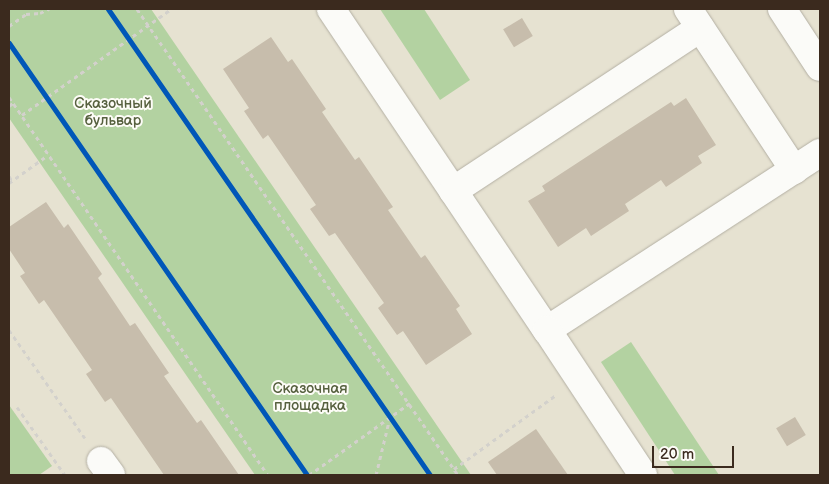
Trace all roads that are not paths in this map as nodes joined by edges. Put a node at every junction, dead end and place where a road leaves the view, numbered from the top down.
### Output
1 (331, 9) edge
2 (782, 9) edge
3 (694, 18) edge
4 (820, 67) edge
5 (820, 154) edge
6 (794, 170) junction
7 (453, 191) junction
8 (547, 330) junction
9 (644, 475) edge

1 - 7 street
2 - 4 street
3 - 6 street
3 - 7 street
5 - 6 street
6 - 8 street
7 - 8 street
8 - 9 street

